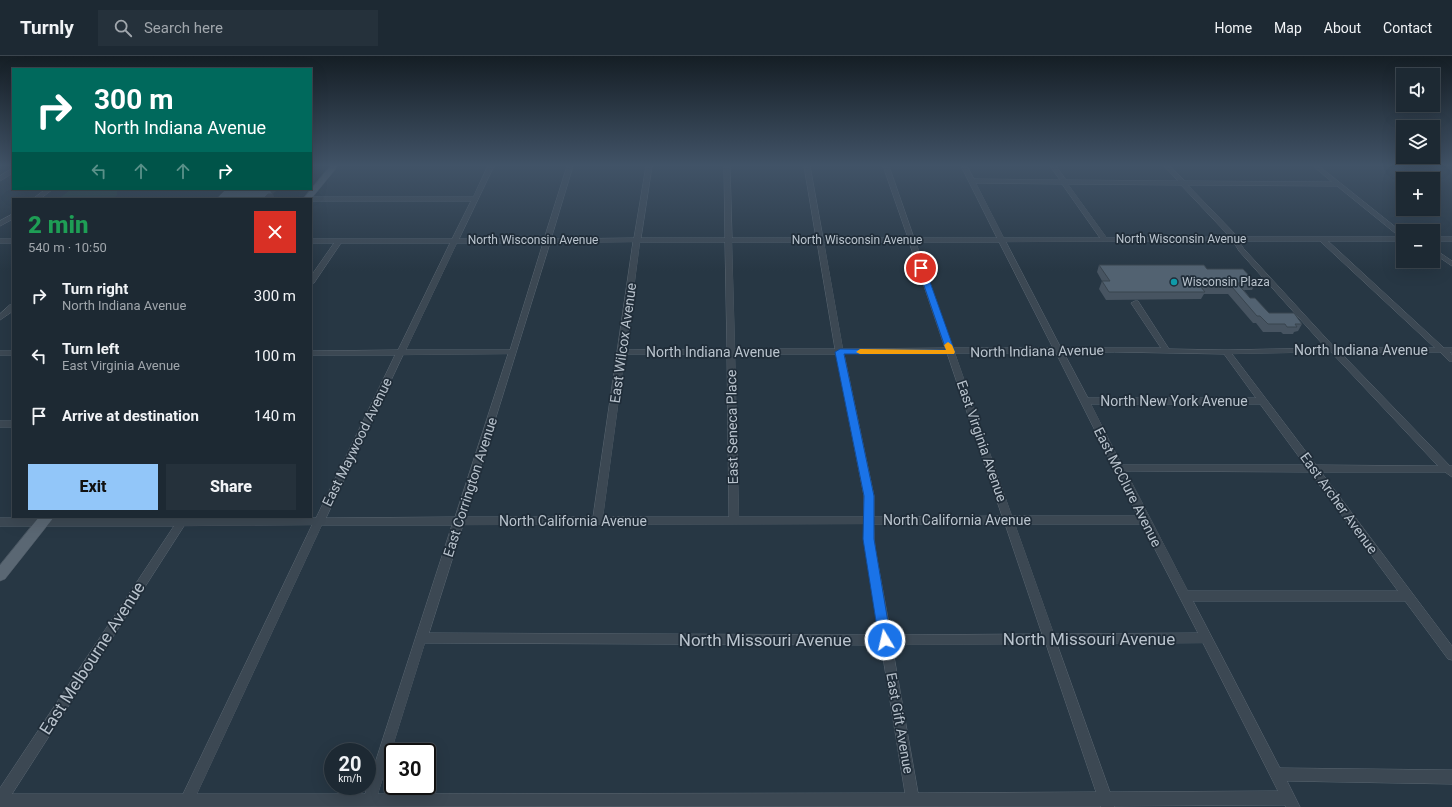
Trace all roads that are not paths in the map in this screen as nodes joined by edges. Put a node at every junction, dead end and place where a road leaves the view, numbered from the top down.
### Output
1 (473, 201) edge
2 (559, 201) edge
3 (643, 201) edge
4 (727, 201) edge
5 (813, 201) edge
6 (898, 201) edge
7 (982, 201) edge
8 (1077, 201) edge
9 (1201, 201) edge
10 (1359, 201) edge
11 (12, 217) edge
12 (0, 224) edge
13 (1396, 230) edge
14 (1234, 239) junction
15 (1322, 239) junction
16 (1396, 239) edge
17 (1452, 239) edge
18 (454, 240) junction
19 (547, 240) junction
20 (637, 240) junction
21 (728, 240) junction
22 (820, 240) junction
23 (911, 240) junction
24 (1002, 240) junction
25 (1105, 240) junction
26 (1440, 240) edge
27 (0, 241) edge
28 (12, 241) edge
29 (312, 241) edge
30 (339, 241) junction
31 (1440, 255) edge
32 (1452, 264) edge
33 (312, 280) edge
34 (1134, 303) dead end
35 (12, 308) edge
36 (0, 318) edge
37 (1333, 350) junction
38 (1442, 350) junction
39 (1452, 350) edge
40 (1060, 351) junction
41 (1167, 351) junction
42 (513, 352) junction
43 (621, 352) junction
44 (731, 352) junction
45 (840, 352) junction
46 (951, 352) junction
47 (1226, 352) junction
48 (0, 353) edge
49 (12, 353) edge
50 (312, 353) edge
51 (400, 353) junction
52 (1452, 359) edge
53 (1085, 401) junction
54 (1263, 401) junction
55 (0, 424) edge
56 (12, 424) edge
57 (1119, 468) junction
58 (1313, 468) junction
59 (1451, 471) edge
60 (45, 519) edge
61 (183, 519) edge
62 (598, 520) junction
63 (734, 520) junction
64 (1009, 520) junction
65 (1145, 520) junction
66 (319, 521) junction
67 (459, 521) junction
68 (868, 521) junction
69 (0, 522) edge
70 (0, 575) edge
71 (1184, 596) junction
72 (1407, 596) junction
73 (421, 638) junction
74 (1206, 638) junction
75 (1050, 639) junction
76 (885, 640) junction
77 (1452, 655) edge
78 (1276, 774) junction
79 (1452, 777) edge
80 (0, 800) edge
81 (1291, 802) edge
82 (1107, 803) edge
83 (185, 804) edge
84 (368, 804) edge
85 (914, 804) edge

1 - 18 street, East Maywood Avenue
2 - 19 street, East Corrington Avenue
3 - 20 street, East Wilcox Avenue
4 - 21 street, East Seneca Place
5 - 22 street, East Gift Avenue
6 - 23 street, East Virginia Avenue
7 - 24 street, East McClure Avenue
8 - 25 street
9 - 14 street
10 - 13 street
11 - 12 street
14 - 15 street, North Wisconsin Avenue
14 - 25 street, North Wisconsin Avenue
14 - 37 street
15 - 16 street, North Wisconsin Avenue
15 - 38 street
17 - 26 street
18 - 19 street, North Wisconsin Avenue
18 - 30 street, North Wisconsin Avenue
18 - 51 street, East Maywood Avenue
19 - 20 street, North Wisconsin Avenue
19 - 42 street, East Corrington Avenue
20 - 21 street, North Wisconsin Avenue
20 - 43 street, East Wilcox Avenue
21 - 22 street, North Wisconsin Avenue
21 - 44 street, East Seneca Place
22 - 23 street, North Wisconsin Avenue
22 - 45 street, East Gift Avenue
23 - 24 street, North Wisconsin Avenue
23 - 46 street, East Virginia Avenue
24 - 25 street, North Wisconsin Avenue
24 - 40 street, East McClure Avenue
27 - 28 street
29 - 30 street, North Wisconsin Avenue
30 - 33 street
31 - 32 street
34 - 41 street
35 - 36 street
37 - 38 street, North Indiana Avenue
37 - 47 street, North Indiana Avenue
37 - 59 street
38 - 39 street, North Indiana Avenue
38 - 52 street
40 - 41 street, North Indiana Avenue
40 - 46 street, North Indiana Avenue
40 - 53 street, East McClure Avenue
41 - 47 street, North Indiana Avenue
42 - 51 street
42 - 67 street, East Corrington Avenue
43 - 44 street, North Indiana Avenue
43 - 62 street, East Wilcox Avenue
44 - 45 street, North Indiana Avenue
44 - 63 street, East Seneca Place
45 - 46 street, North Indiana Avenue
45 - 68 street, East Gift Avenue
46 - 64 street, East Virginia Avenue
47 - 54 street, East Archer Avenue
48 - 49 street
50 - 51 street
51 - 66 street, East Maywood Avenue
53 - 54 street, North New York Avenue
53 - 57 street, East McClure Avenue
54 - 58 street, East Archer Avenue
55 - 56 street
57 - 58 street
57 - 65 street, East McClure Avenue
58 - 59 street
58 - 72 street, East Archer Avenue
60 - 61 street, North California Avenue
60 - 69 street, North California Avenue
60 - 70 main road
61 - 66 street, North California Avenue
61 - 80 street, East Melbourne Avenue
62 - 63 street, North California Avenue
62 - 67 street, North California Avenue
63 - 68 street, North California Avenue
64 - 65 street, North California Avenue
64 - 68 street, North California Avenue
64 - 75 street, East Virginia Avenue
65 - 71 street, East McClure Avenue
66 - 67 street, North California Avenue
66 - 83 street, East Maywood Avenue
67 - 73 street, East Corrington Avenue
68 - 76 street, East Gift Avenue
71 - 72 street
71 - 74 street, East McClure Avenue
72 - 77 street, East Archer Avenue
73 - 76 street, North Missouri Avenue
73 - 84 street, East Corrington Avenue
74 - 75 street, North Missouri Avenue
74 - 78 street, East McClure Avenue
75 - 76 street, North Missouri Avenue
75 - 82 street, East Virginia Avenue
76 - 85 street, East Gift Avenue
78 - 79 street
78 - 81 street, East McClure Avenue
80 - 83 street
81 - 82 street
82 - 85 street
83 - 84 street
84 - 85 street

